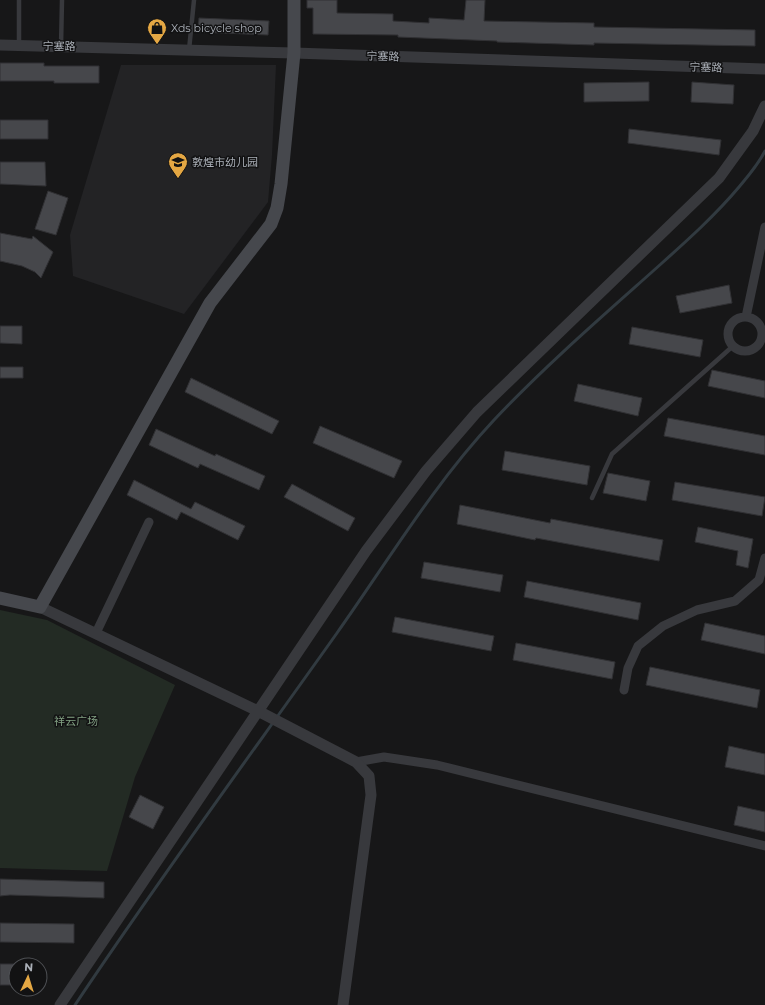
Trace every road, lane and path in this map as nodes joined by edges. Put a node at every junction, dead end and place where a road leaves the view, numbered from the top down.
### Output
1 (19, 0) edge
2 (62, 0) edge
3 (194, 0) edge
4 (294, 0) edge
5 (0, 45) edge
6 (19, 45) junction
7 (61, 46) junction
8 (189, 50) junction
9 (294, 53) junction
10 (765, 69) edge
11 (765, 106) edge
12 (765, 227) edge
13 (765, 276) edge
14 (755, 279) junction
15 (746, 317) junction
16 (764, 335) edge
17 (733, 346) junction
18 (592, 498) dead end
19 (149, 522) dead end
20 (765, 558) edge
21 (0, 598) edge
22 (40, 607) junction
23 (96, 633) junction
24 (624, 690) dead end
25 (258, 711) junction
26 (356, 762) junction
27 (765, 846) edge
28 (60, 1005) edge
29 (343, 1005) edge

1 - 6 lane
2 - 7 lane
3 - 8 lane
4 - 9 main road
5 - 6 street, 宁塞路
6 - 7 street, 宁塞路
7 - 8 street, 宁塞路
8 - 9 street, 宁塞路
9 - 10 street, 宁塞路
9 - 22 main road
11 - 25 street
12 - 14 street
13 - 14 street
14 - 15 street
15 - 16 street
15 - 17 street
16 - 17 street
17 - 18 lane
19 - 23 street
20 - 24 street
21 - 22 main road
22 - 23 street
23 - 25 street
25 - 26 street
25 - 28 street
26 - 27 street
26 - 29 street

